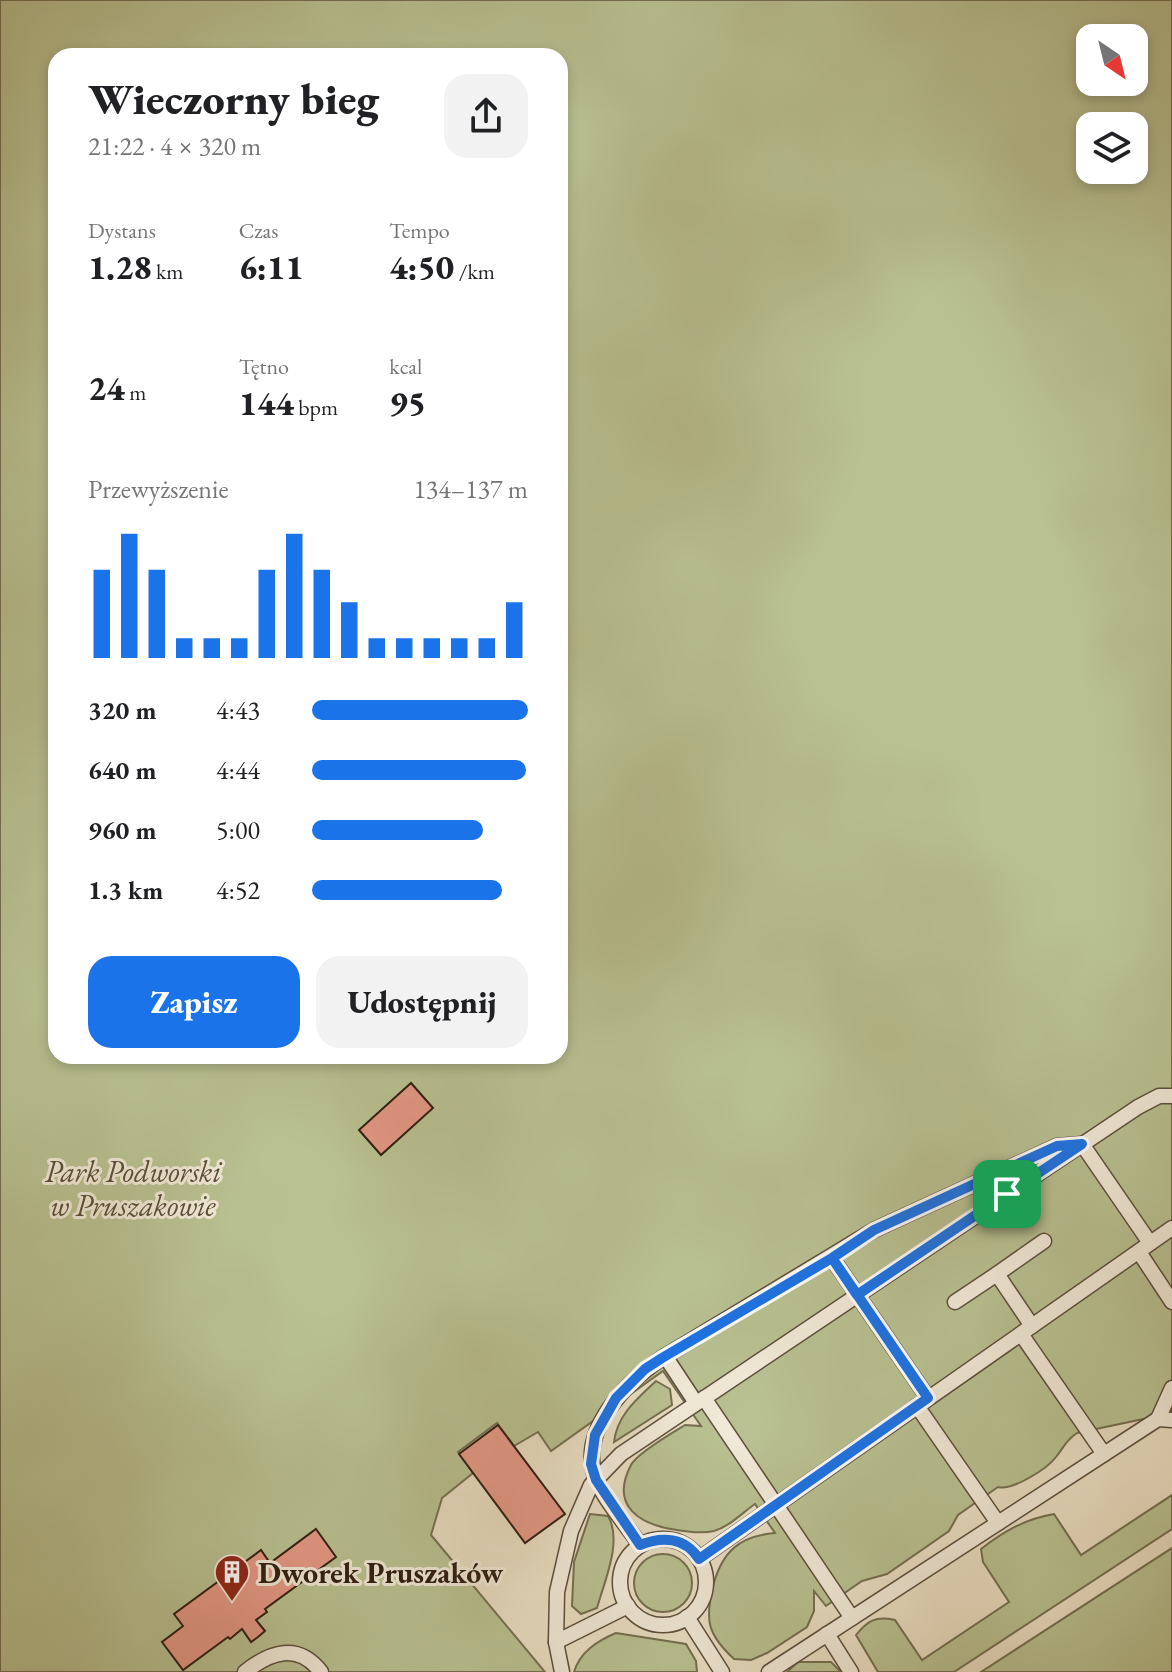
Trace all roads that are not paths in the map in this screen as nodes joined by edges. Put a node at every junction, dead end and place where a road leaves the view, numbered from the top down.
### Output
1 (1172, 1096) edge
2 (1082, 1144) junction
3 (1172, 1228) edge
4 (1044, 1241) dead end
5 (1144, 1248) junction
6 (832, 1258) junction
7 (997, 1274) junction
8 (857, 1295) junction
9 (955, 1302) dead end
10 (1172, 1302) edge
11 (1027, 1330) junction
12 (665, 1356) junction
13 (1172, 1388) edge
14 (700, 1400) junction
15 (923, 1402) junction
16 (1165, 1419) edge
17 (1104, 1454) junction
18 (596, 1480) junction
19 (776, 1506) junction
20 (998, 1523) junction
21 (640, 1545) junction
22 (699, 1559) junction
23 (628, 1606) junction
24 (687, 1617) junction
25 (852, 1618) junction
26 (827, 1634) junction
27 (556, 1642) junction
28 (245, 1672) edge
29 (321, 1672) edge
30 (562, 1672) edge
31 (722, 1672) edge
32 (769, 1672) edge
33 (851, 1672) edge

1 - 2 lane
2 - 5 lane
2 - 6 lane
2 - 8 lane
3 - 5 lane
4 - 7 lane
5 - 10 lane
5 - 11 lane
6 - 8 lane
6 - 12 lane
7 - 9 lane
7 - 11 lane
8 - 14 lane
8 - 15 lane
11 - 15 lane
11 - 17 lane
12 - 14 lane
12 - 18 lane
13 - 16 lane
14 - 18 lane
14 - 19 lane
15 - 19 lane
15 - 20 lane
16 - 17 lane
17 - 20 lane
18 - 21 lane
18 - 27 lane
19 - 22 lane
19 - 25 lane
20 - 25 lane
21 - 22 lane
21 - 23 lane
22 - 24 lane
23 - 24 lane
23 - 27 lane
24 - 31 lane
25 - 26 lane
26 - 32 lane
26 - 33 lane
27 - 30 lane
28 - 29 lane

